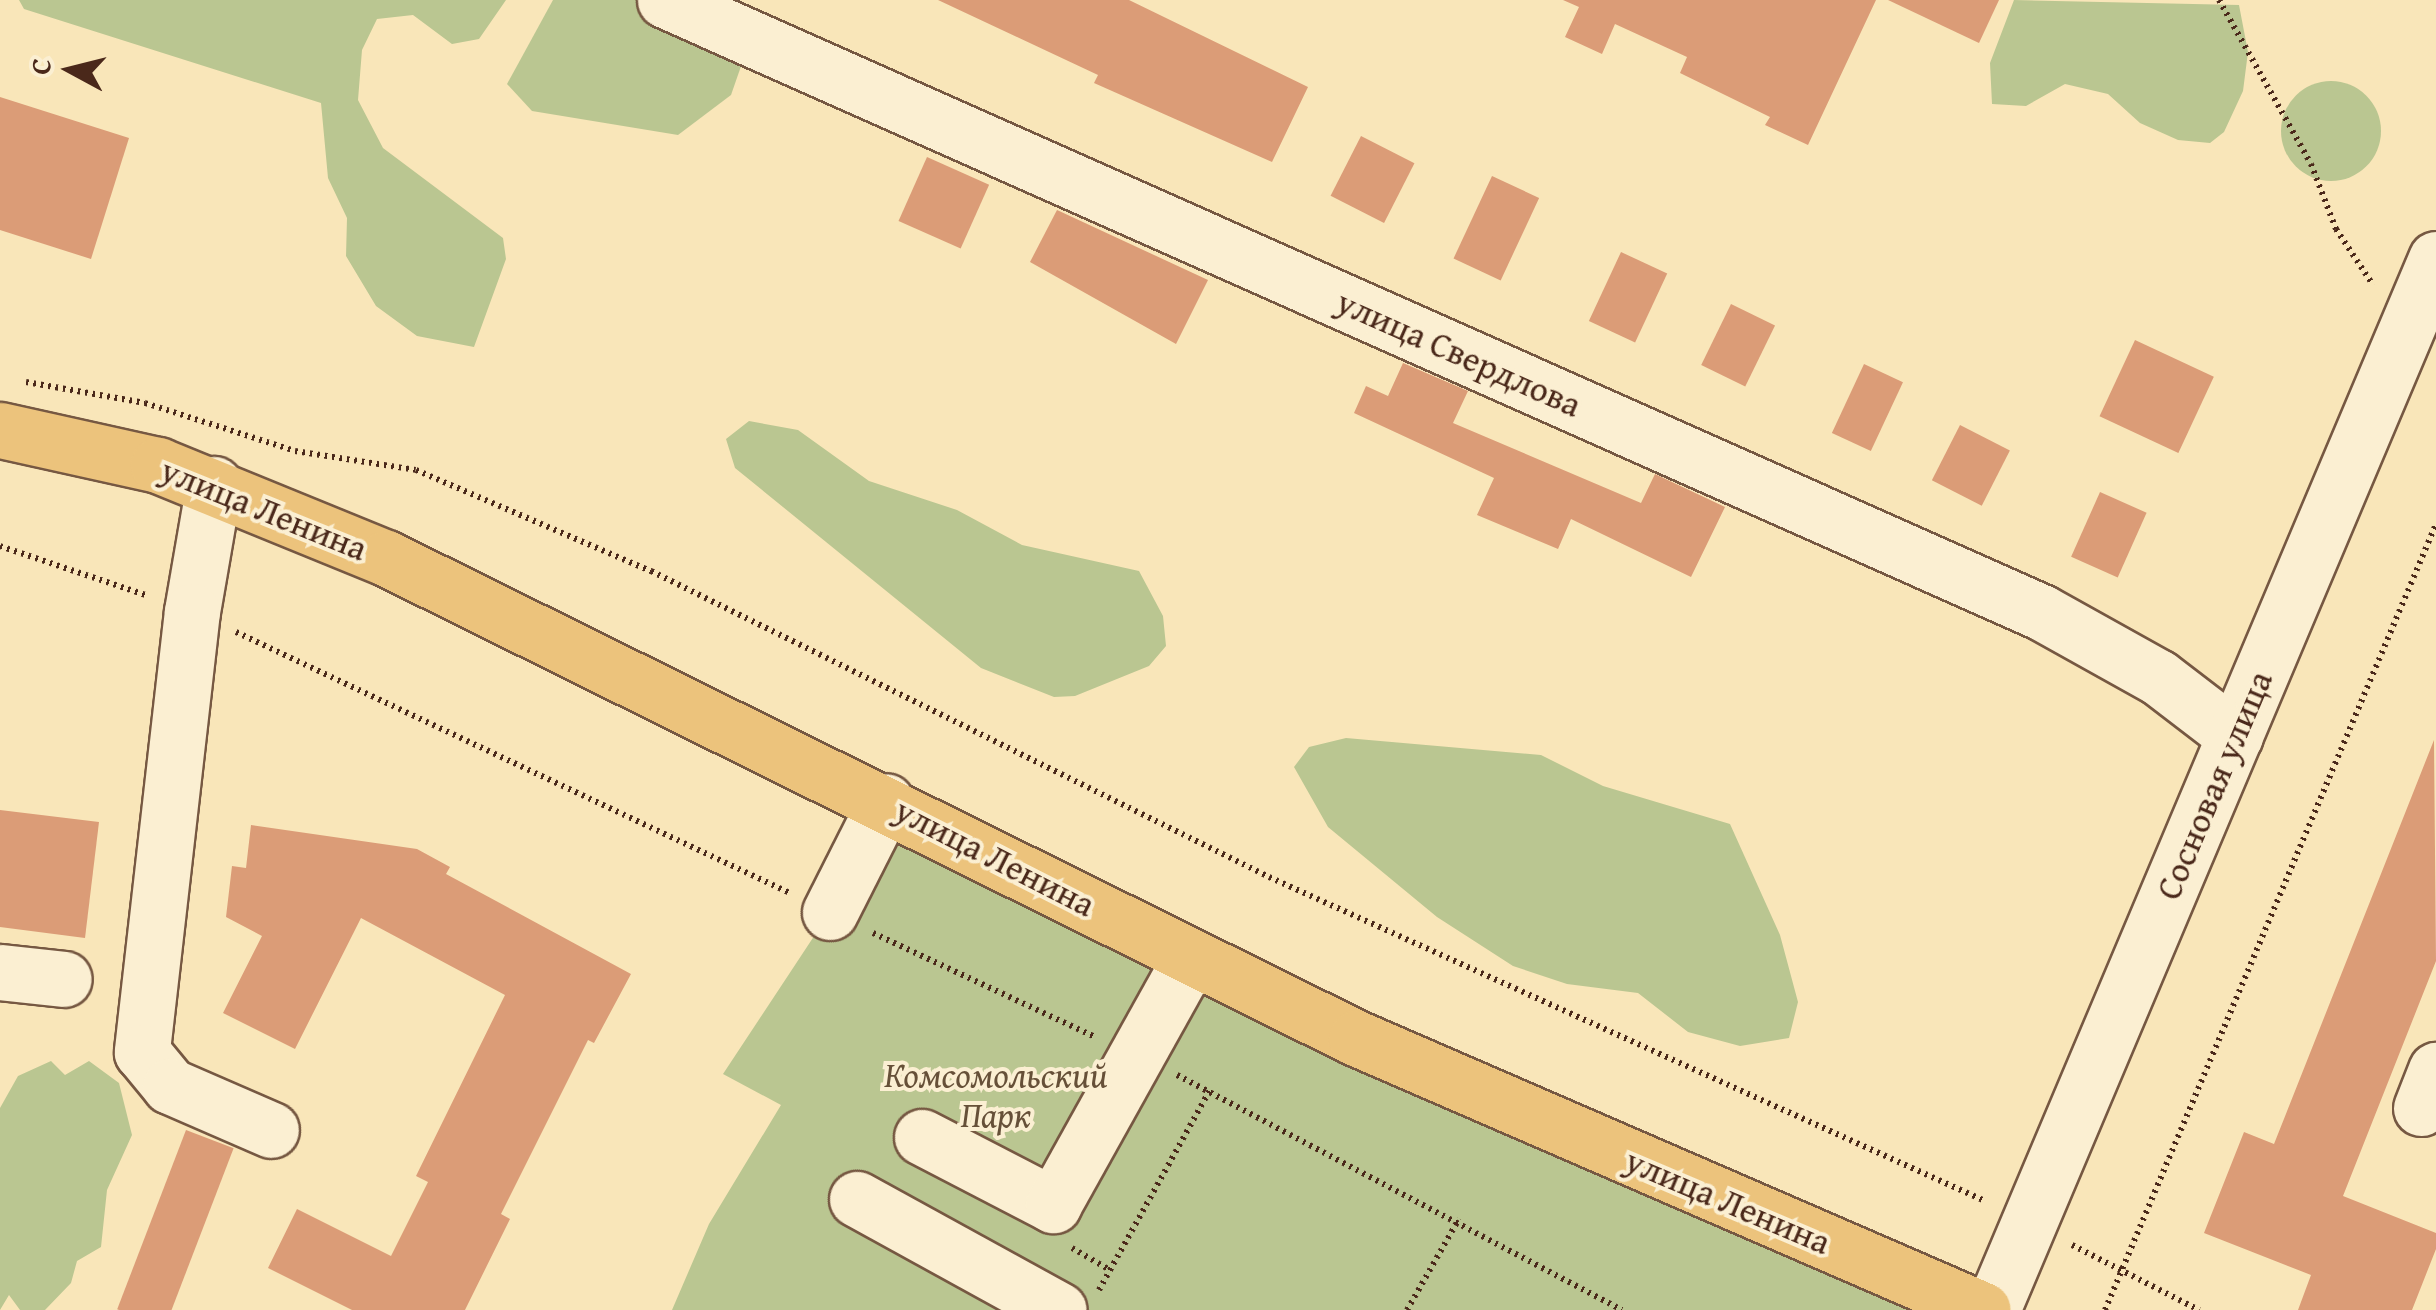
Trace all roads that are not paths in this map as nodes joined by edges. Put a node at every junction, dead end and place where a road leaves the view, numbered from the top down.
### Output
1 (665, 0) edge
2 (2436, 259) edge
3 (10, 405) edge
4 (214, 484) junction
5 (2235, 736) junction
6 (886, 802) junction
7 (830, 912) dead end
8 (1191, 957) junction
9 (0, 972) edge
10 (64, 980) dead end
11 (271, 1130) dead end
12 (922, 1137) dead end
13 (857, 1199) dead end
14 (1077, 1303) edge
15 (1983, 1310) edge
16 (1992, 1310) edge

1 - 5 street, улица Свердлова
2 - 5 street, Сосновая улица
3 - 4 main road, улица Ленина
4 - 6 main road, улица Ленина
4 - 11 street
5 - 16 street, Сосновая улица
6 - 7 street
6 - 8 main road, улица Ленина
8 - 12 street
8 - 15 main road, улица Ленина
9 - 10 street
13 - 14 street

